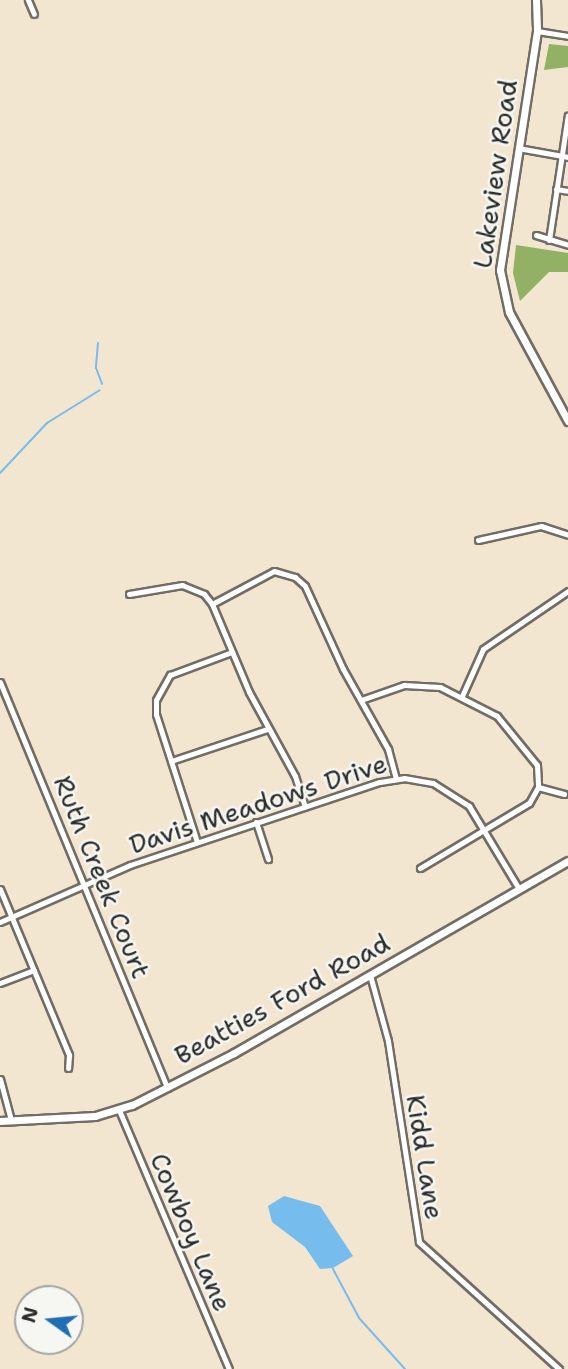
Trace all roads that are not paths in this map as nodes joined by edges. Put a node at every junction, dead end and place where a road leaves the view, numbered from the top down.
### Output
1 (28, 0) edge
2 (536, 0) edge
3 (33, 14) dead end
4 (537, 31) junction
5 (568, 36) edge
6 (568, 115) edge
7 (567, 123) edge
8 (518, 149) junction
9 (565, 157) edge
10 (556, 189) junction
11 (568, 191) edge
12 (536, 235) dead end
13 (549, 240) junction
14 (568, 245) edge
15 (568, 421) edge
16 (568, 535) edge
17 (478, 540) dead end
18 (568, 590) edge
19 (129, 594) dead end
20 (212, 604) junction
21 (232, 652) junction
22 (0, 682) edge
23 (461, 696) junction
24 (361, 700) junction
25 (267, 729) junction
26 (171, 761) junction
27 (396, 779) junction
28 (538, 786) junction
29 (564, 794) dead end
30 (305, 806) junction
31 (256, 822) junction
32 (486, 829) junction
33 (197, 842) junction
34 (268, 859) dead end
35 (568, 861) edge
36 (420, 868) dead end
37 (84, 886) junction
38 (0, 888) edge
39 (519, 888) junction
40 (12, 917) junction
41 (0, 922) edge
42 (34, 970) junction
43 (370, 975) junction
44 (0, 983) edge
45 (68, 1068) dead end
46 (0, 1079) edge
47 (167, 1088) junction
48 (120, 1110) junction
49 (11, 1120) junction
50 (0, 1121) edge
51 (229, 1369) edge
52 (559, 1369) edge

1 - 3 street
2 - 4 main road, Lakeview Road
4 - 5 street
4 - 8 main road, Lakeview Road
6 - 7 street
7 - 9 street
8 - 9 street
8 - 15 main road, Lakeview Road
9 - 10 street
10 - 11 street
10 - 13 street
12 - 13 street
13 - 14 street
16 - 17 street
18 - 23 street
19 - 20 street
20 - 21 street
20 - 24 street
21 - 25 street
21 - 26 street
22 - 37 street, Ruth Creek Court
23 - 24 street
23 - 28 street
24 - 27 street
25 - 26 street
25 - 30 street
26 - 33 street
27 - 30 street, Davis Meadows Drive
27 - 32 street, Davis Meadows Drive
28 - 29 street
28 - 32 street
30 - 31 street, Davis Meadows Drive
31 - 33 street, Davis Meadows Drive
31 - 34 street
32 - 36 street
32 - 39 street, Davis Meadows Drive
33 - 37 street, Davis Meadows Drive
35 - 39 main road, Beatties Ford Road
37 - 40 street, Davis Meadows Drive
37 - 47 street, Ruth Creek Court
38 - 40 street
39 - 43 main road, Beatties Ford Road
40 - 41 street, Davis Meadows Drive
40 - 42 street
42 - 44 street
42 - 45 street
43 - 47 main road, Beatties Ford Road
43 - 52 street, Kidd Lane
46 - 49 street
47 - 48 main road, Beatties Ford Road
48 - 49 main road, Beatties Ford Road
48 - 51 street, Cowboy Lane
49 - 50 main road, Beatties Ford Road

